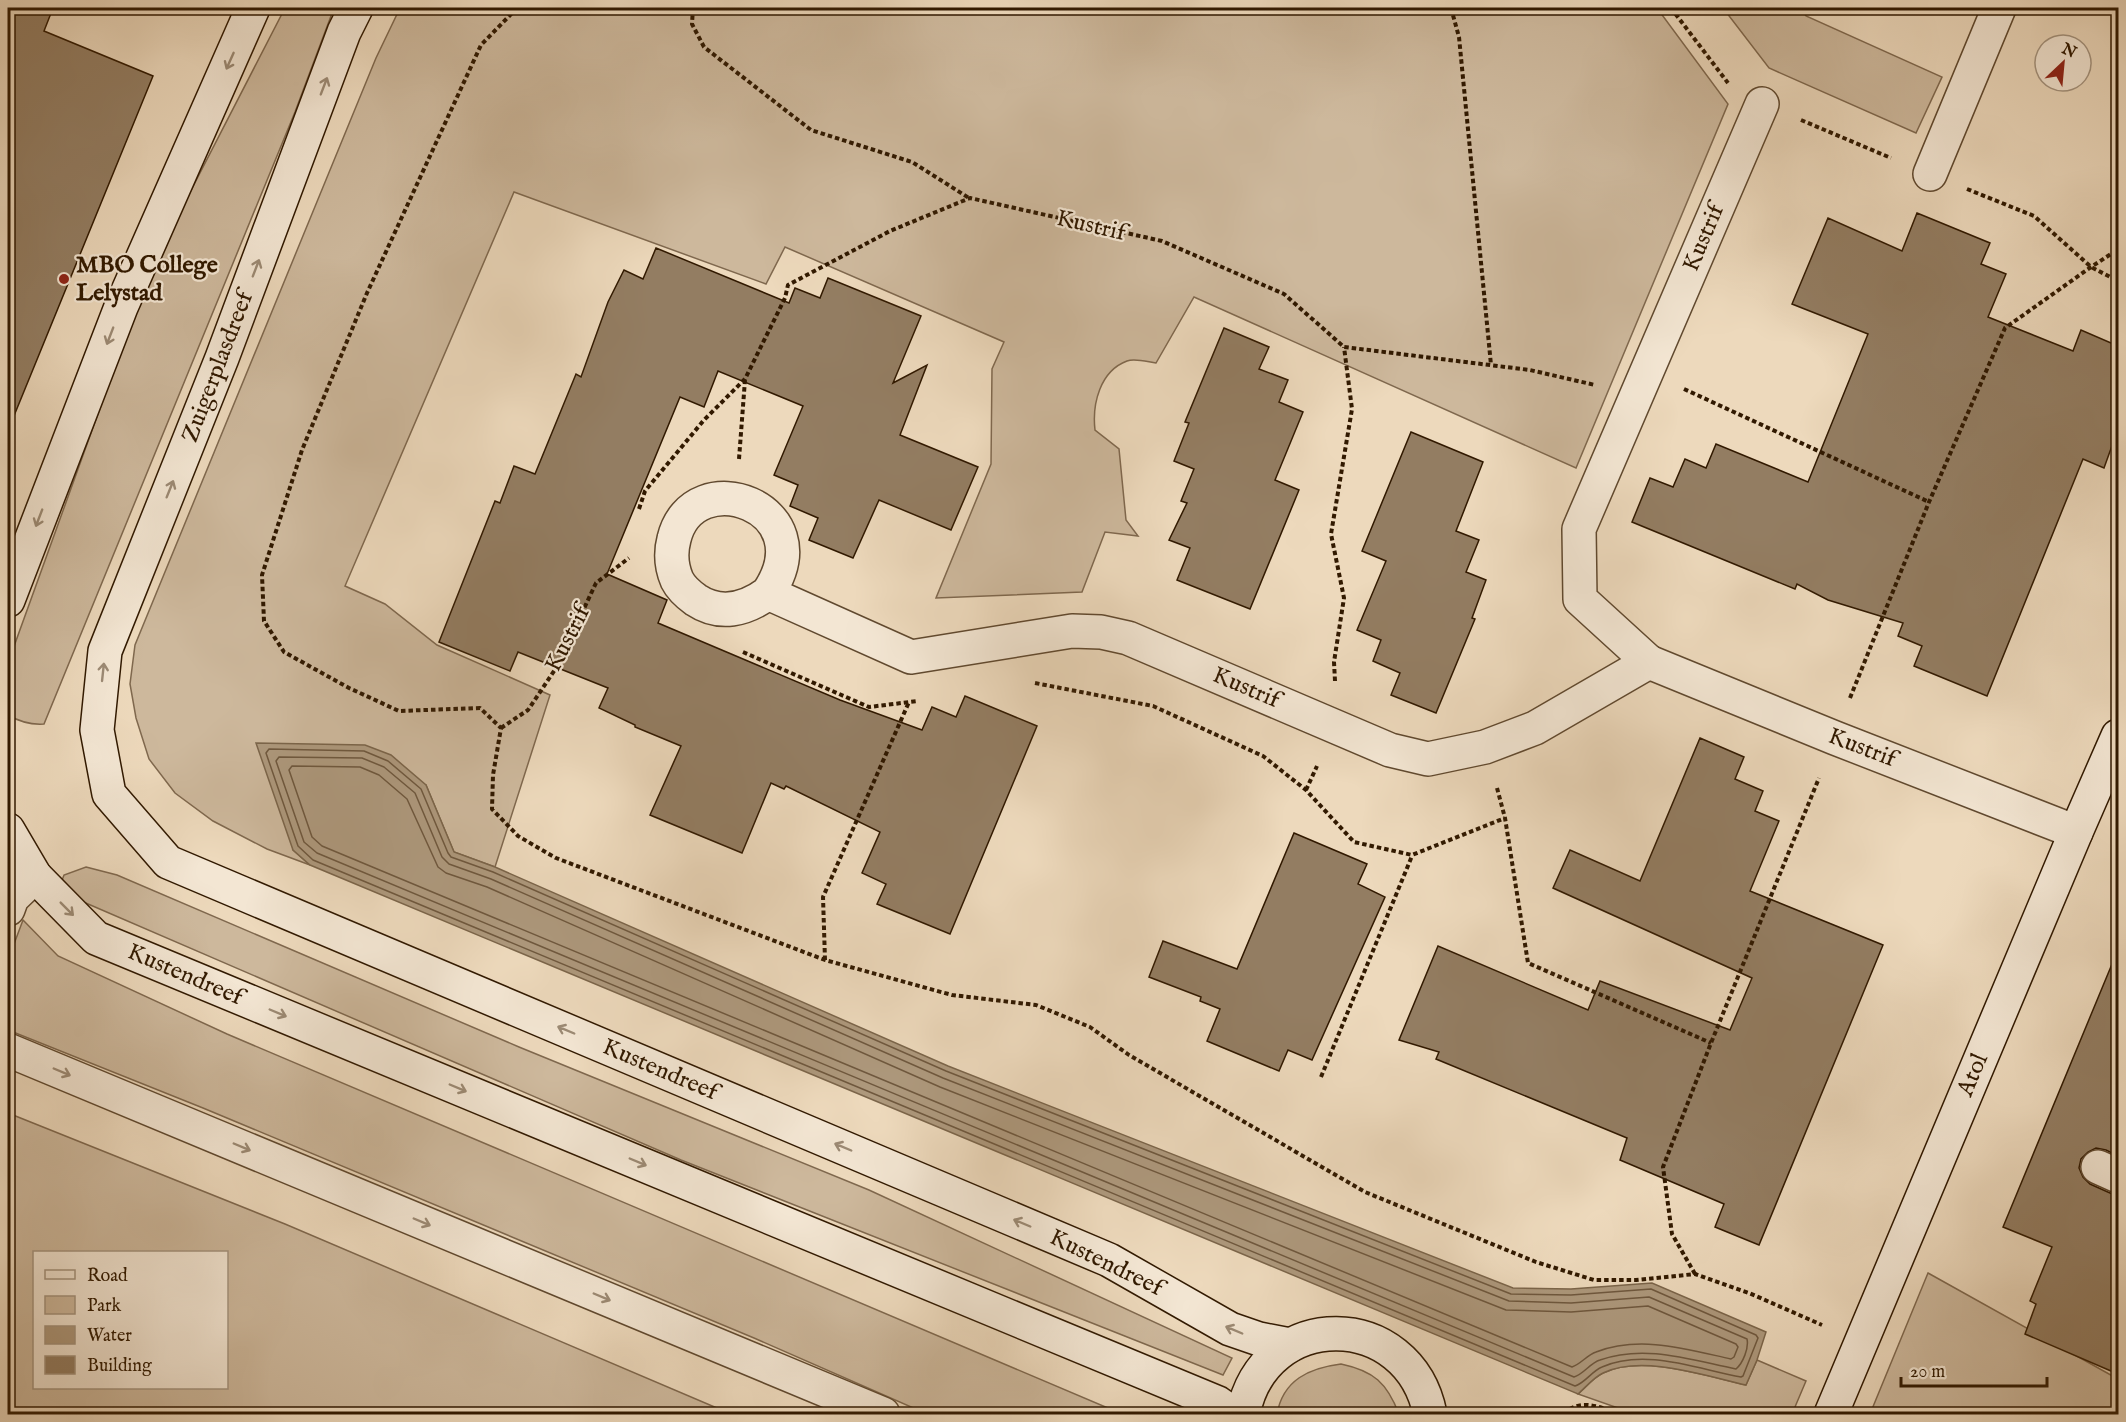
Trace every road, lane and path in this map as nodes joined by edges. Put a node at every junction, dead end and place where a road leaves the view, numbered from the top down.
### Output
1 (253, 8) edge
2 (356, 8) edge
3 (517, 8) edge
4 (693, 8) edge
5 (1451, 8) edge
6 (1671, 8) edge
7 (1999, 8) edge
8 (1762, 104) junction
9 (1930, 174) junction
10 (970, 198) junction
11 (824, 266) dead end
12 (2118, 281) edge
13 (1344, 347) junction
14 (1491, 365) junction
15 (745, 379) dead end
16 (1640, 385) junction
17 (738, 499) junction
18 (1929, 502) dead end
19 (637, 552) dead end
20 (768, 593) junction
21 (8, 600) edge
22 (911, 657) junction
23 (1649, 662) junction
24 (1335, 725) junction
25 (501, 728) junction
26 (97, 730) joint
27 (2118, 736) edge
28 (1485, 747) junction
29 (1306, 790) dead end
30 (8, 830) edge
31 (2076, 832) junction
32 (1412, 855) dead end
33 (35, 876) junction
34 (8, 909) edge
35 (825, 960) junction
36 (1711, 1042) dead end
37 (8, 1050) edge
38 (1321, 1077) dead end
39 (1861, 1342) junction
40 (1290, 1345) junction
41 (884, 1414) edge
42 (1234, 1414) edge
43 (1243, 1414) edge
44 (1430, 1414) edge
45 (1564, 1414) edge
46 (1621, 1414) edge
47 (1831, 1414) edge

1 -> 21 main road
26 -> 2 main road, Zuigerplasdreef
3 - 25 path
4 - 10 path, Kustrif
5 - 14 path
6 - 8 path
7 - 9 main road
8 - 9 path
8 - 16 main road, Kustrif
9 - 12 path
10 - 11 path
10 - 13 path, Kustrif
13 - 14 path
13 - 24 path
14 - 16 path
15 - 17 path
16 - 18 path
16 - 23 main road, Kustrif
17 - 20 main road
17 - 20 main road
19 - 25 path, Kustrif
20 - 22 main road
22 - 24 main road, Kustrif
22 - 35 path
23 - 28 main road, Kustrif
23 - 31 main road, Kustrif
24 - 28 main road, Kustrif
24 - 29 path
25 - 35 path
40 -> 26 main road, Kustendreef
27 - 31 main road, Atol
28 - 36 path
30 - 33 main road, Kustendreef
31 - 39 main road, Atol
32 - 38 path
33 - 34 main road
33 -> 42 main road, Kustendreef
35 - 39 path
37 -> 41 main road
39 - 47 main road, Atol
40 - 43 main road
40 - 44 main road
45 - 46 path

